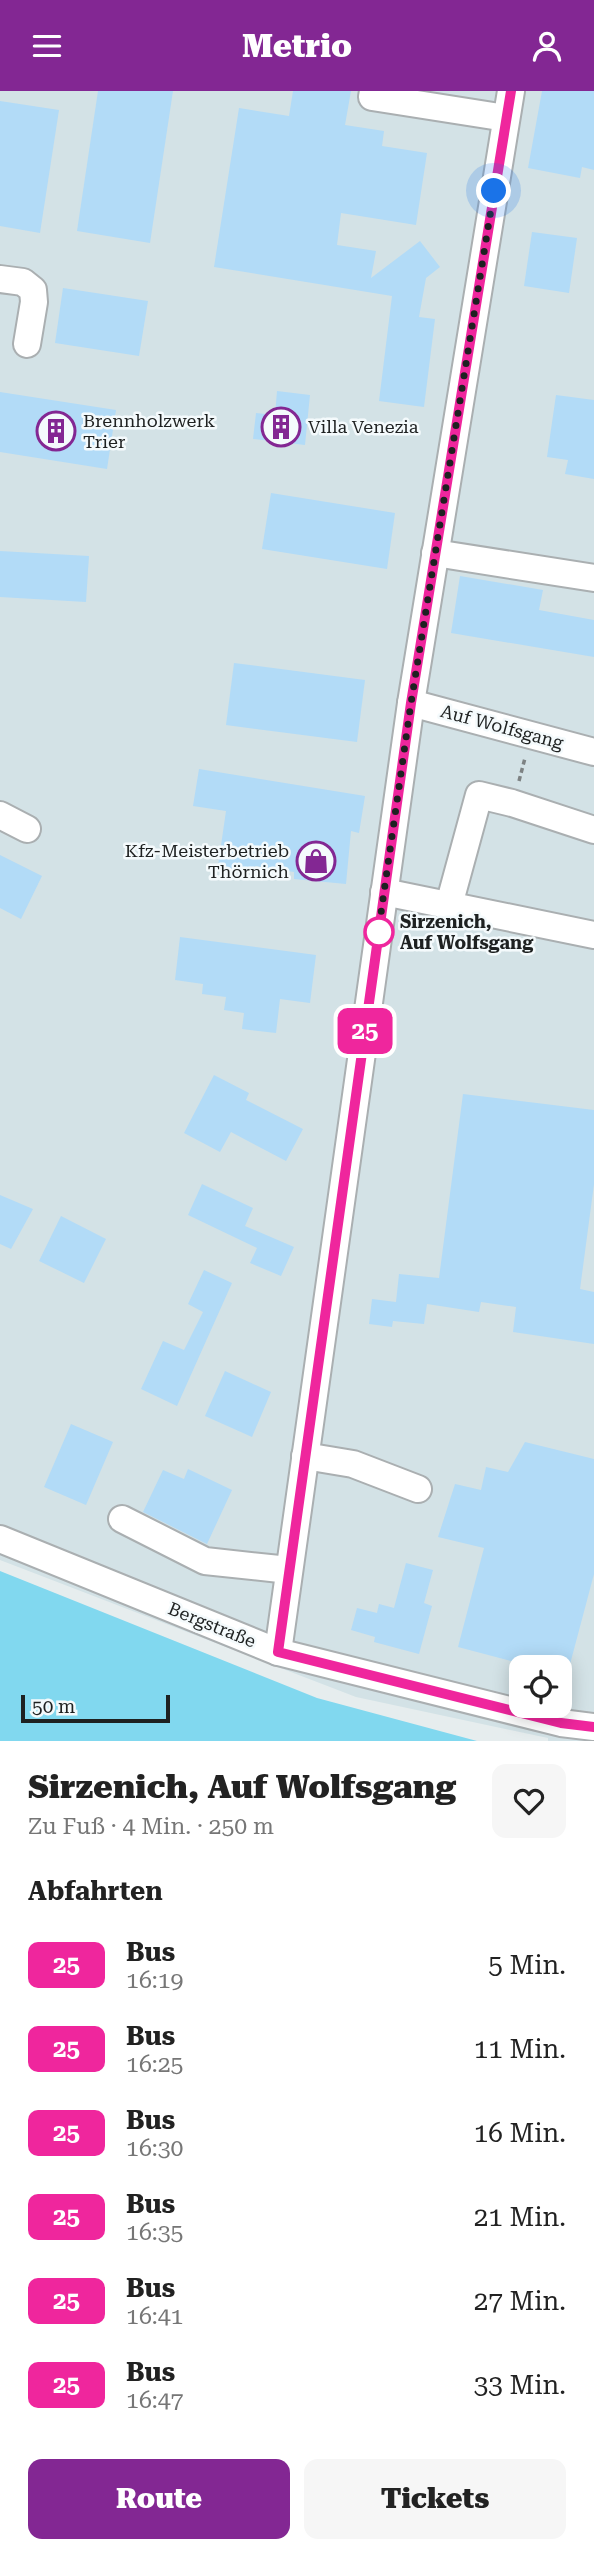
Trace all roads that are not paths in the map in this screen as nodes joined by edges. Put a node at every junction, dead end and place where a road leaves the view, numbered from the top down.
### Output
1 (373, 91) edge
2 (511, 91) edge
3 (506, 118) junction
4 (0, 279) edge
5 (27, 344) dead end
6 (435, 553) junction
7 (594, 578) edge
8 (411, 703) junction
9 (594, 752) edge
10 (0, 815) edge
11 (27, 829) dead end
12 (594, 830) edge
13 (384, 892) junction
14 (449, 905) junction
15 (594, 935) edge
16 (305, 1456) junction
17 (418, 1489) dead end
18 (122, 1519) dead end
19 (0, 1539) edge
20 (289, 1570) junction
21 (278, 1652) junction
22 (509, 1706) edge
23 (547, 1718) edge
24 (594, 1727) edge

1 - 3 street
2 - 3 street
3 - 6 street
4 - 5 street
6 - 7 street
6 - 8 street
8 - 9 street, Auf Wolfsgang
8 - 13 street
10 - 11 street
12 - 14 street
13 - 14 street
13 - 16 street
14 - 15 street
16 - 17 street
16 - 20 street
18 - 20 street
19 - 21 street, Bergstraße
20 - 21 street
21 - 22 street, Bergstraße
23 - 24 street, Bergstraße

